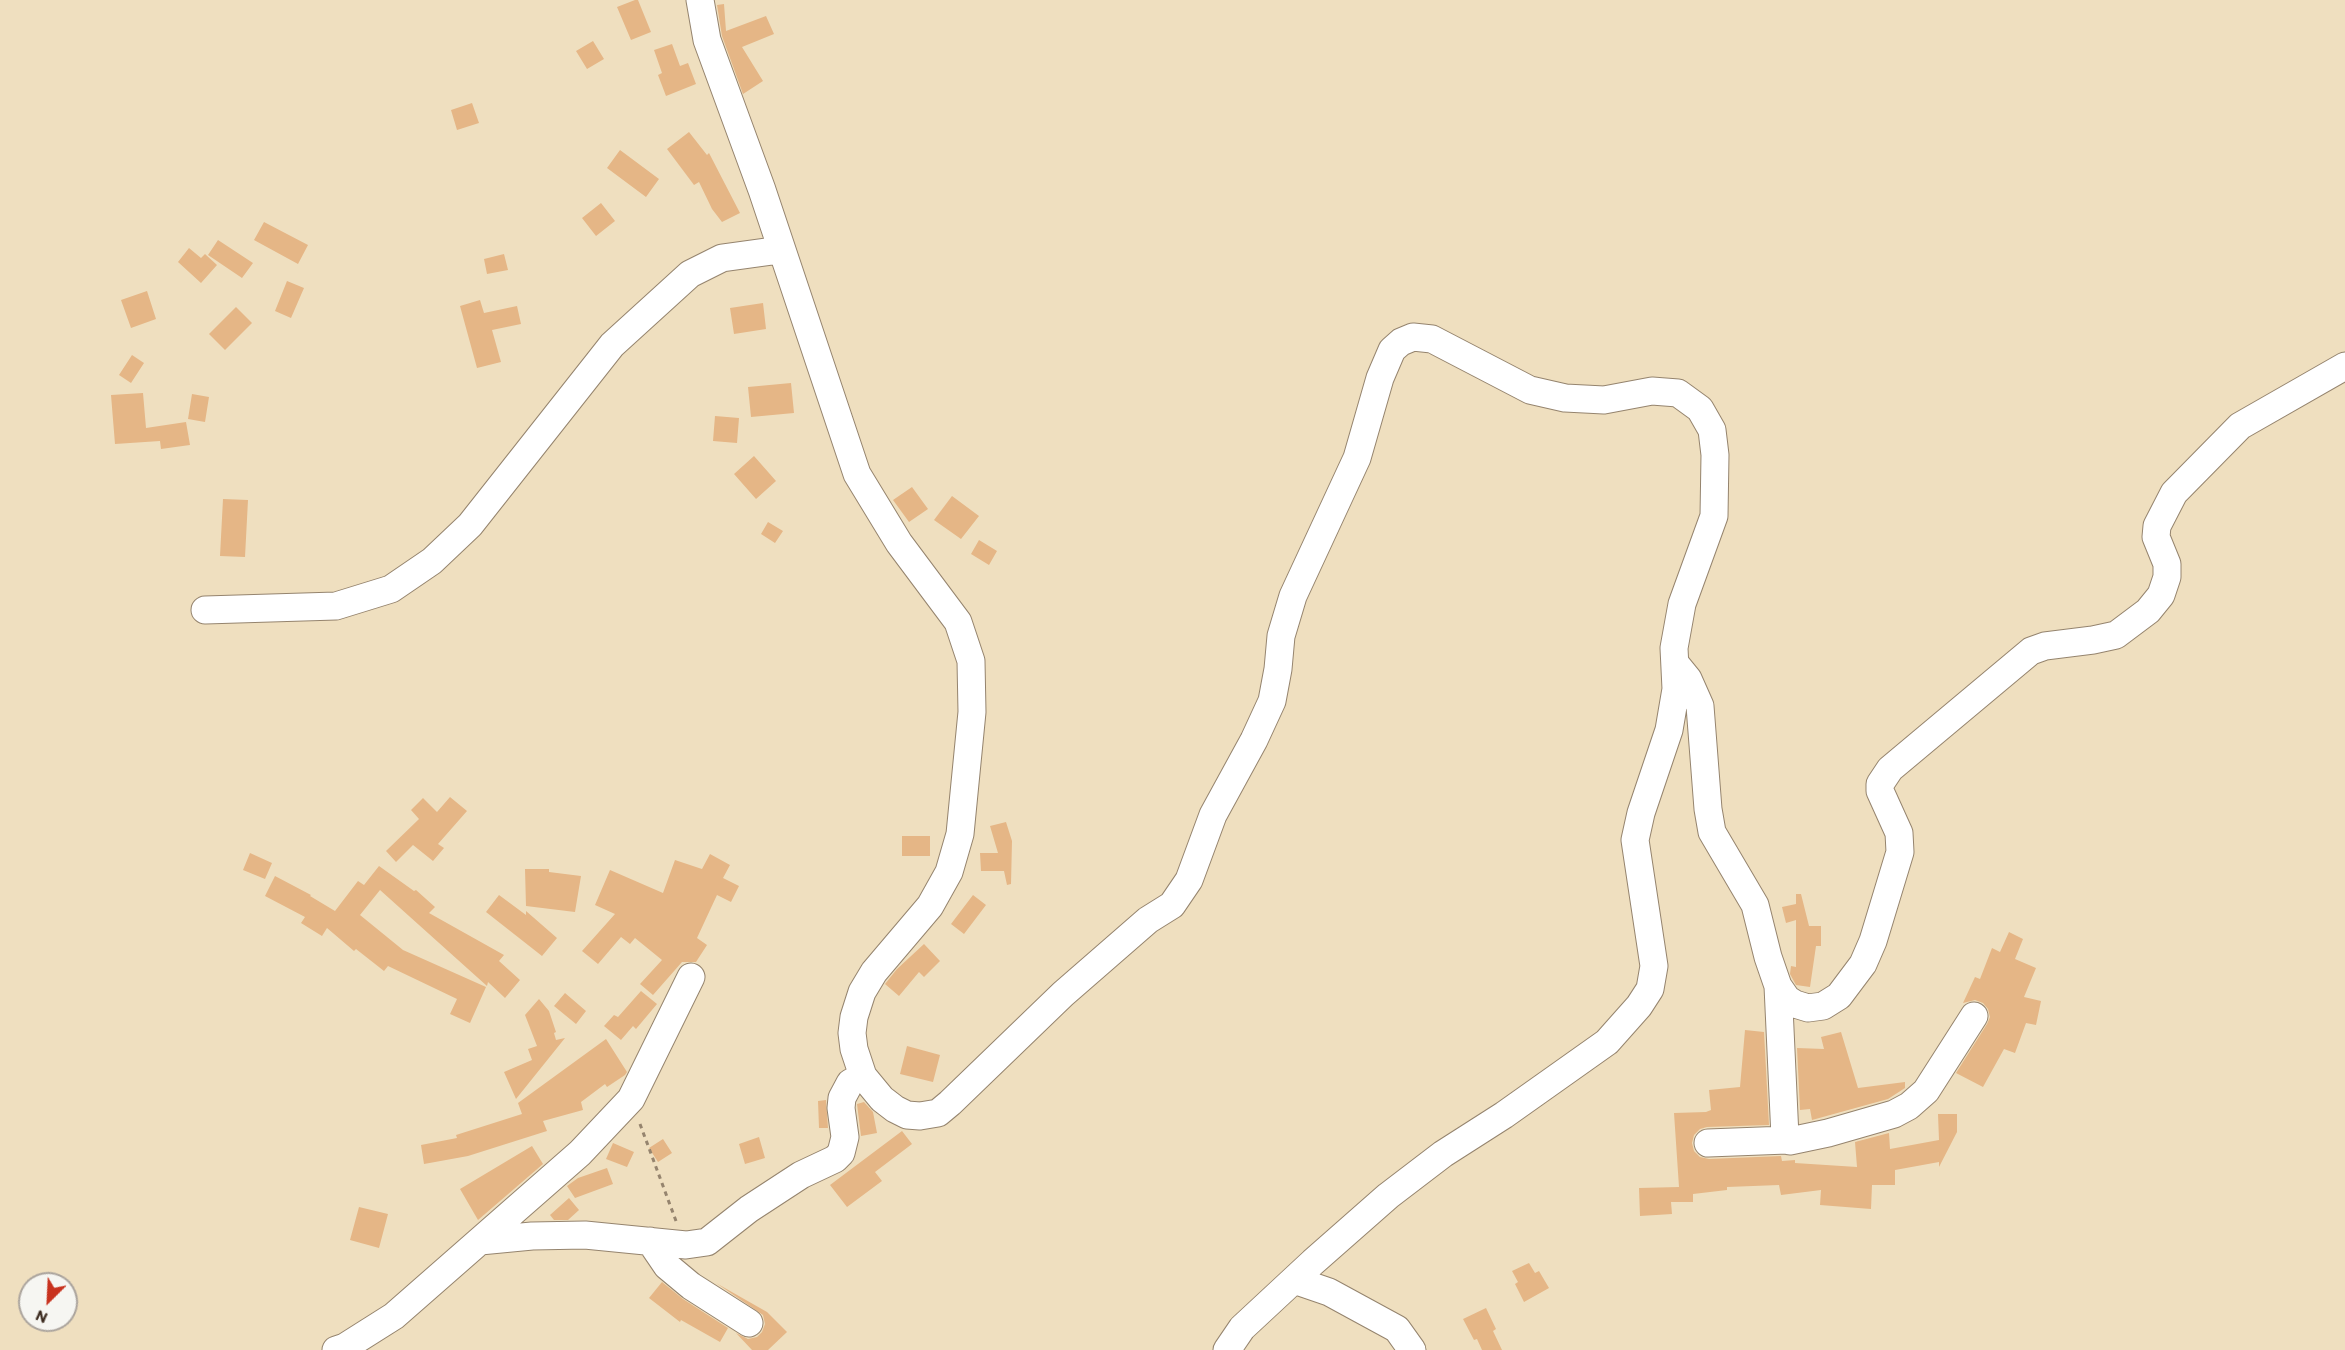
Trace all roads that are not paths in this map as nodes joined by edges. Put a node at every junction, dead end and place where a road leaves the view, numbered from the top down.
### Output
1 (700, 0) edge
2 (780, 250) junction
3 (2345, 366) edge
4 (205, 610) dead end
5 (1674, 662) junction
6 (691, 977) dead end
7 (1778, 986) junction
8 (1974, 1016) dead end
9 (863, 1076) junction
10 (1787, 1140) junction
11 (1708, 1143) dead end
12 (480, 1241) junction
13 (650, 1241) junction
14 (1294, 1280) junction
15 (749, 1323) dead end
16 (336, 1350) edge
17 (1227, 1350) edge
18 (1412, 1350) edge

1 - 2 street
2 - 4 street
2 - 9 street
3 - 7 street
5 - 7 street
5 - 9 street
5 - 14 street
6 - 12 street
7 - 10 street
8 - 10 street
9 - 13 street
10 - 11 street
12 - 13 street
12 - 16 street
13 - 15 street
14 - 17 street
14 - 18 street

